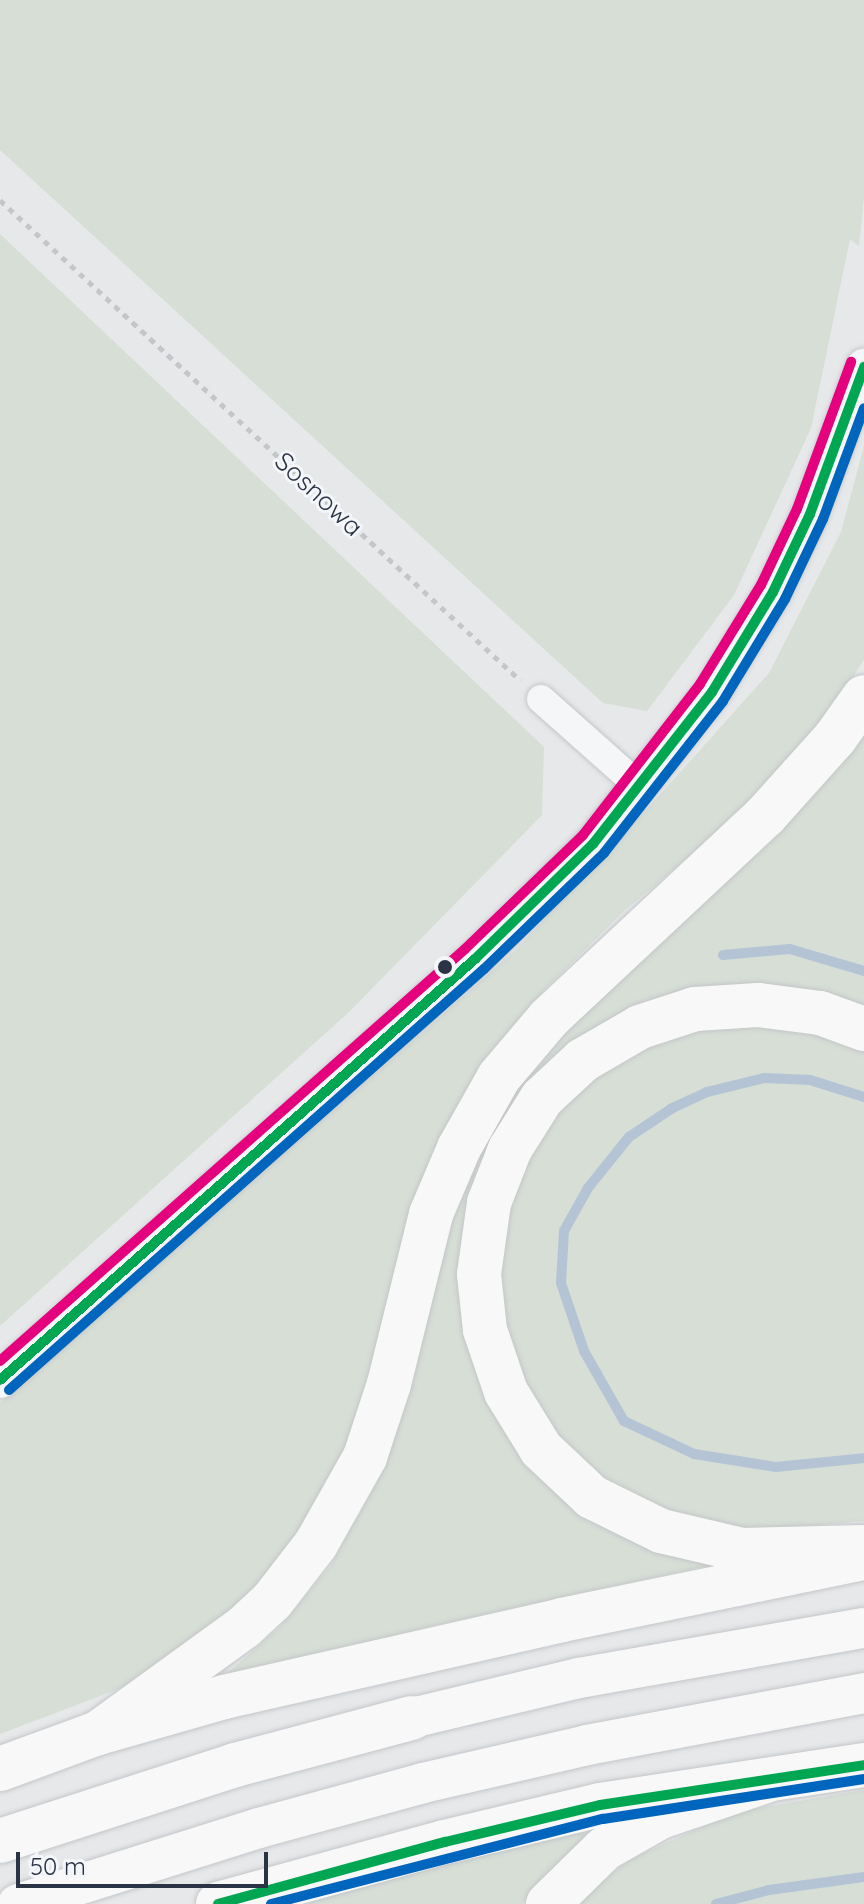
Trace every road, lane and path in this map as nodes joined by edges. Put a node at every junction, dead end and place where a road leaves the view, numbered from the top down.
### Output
1 (0, 200) edge
2 (864, 367) edge
3 (864, 697) edge
4 (541, 699) joint
5 (640, 787) junction
6 (864, 1029) edge
7 (0, 1380) edge
8 (864, 1547) edge
9 (864, 1558) edge
10 (864, 1628) edge
11 (864, 1693) edge
12 (412, 1718) joint
13 (98, 1733) junction
14 (864, 1765) edge
15 (0, 1769) edge
16 (766, 1781) junction
17 (0, 1841) edge
18 (18, 1904) edge
19 (218, 1904) edge
20 (548, 1904) edge

1 - 4 path, Sosnowa
2 - 5 street
3 - 13 highway
4 - 5 street
5 - 7 street
6 - 8 highway
9 - 13 highway
10 - 12 main road
11 - 18 main road
12 - 17 highway
13 - 15 highway
14 - 16 highway
16 - 19 highway
16 - 20 highway

